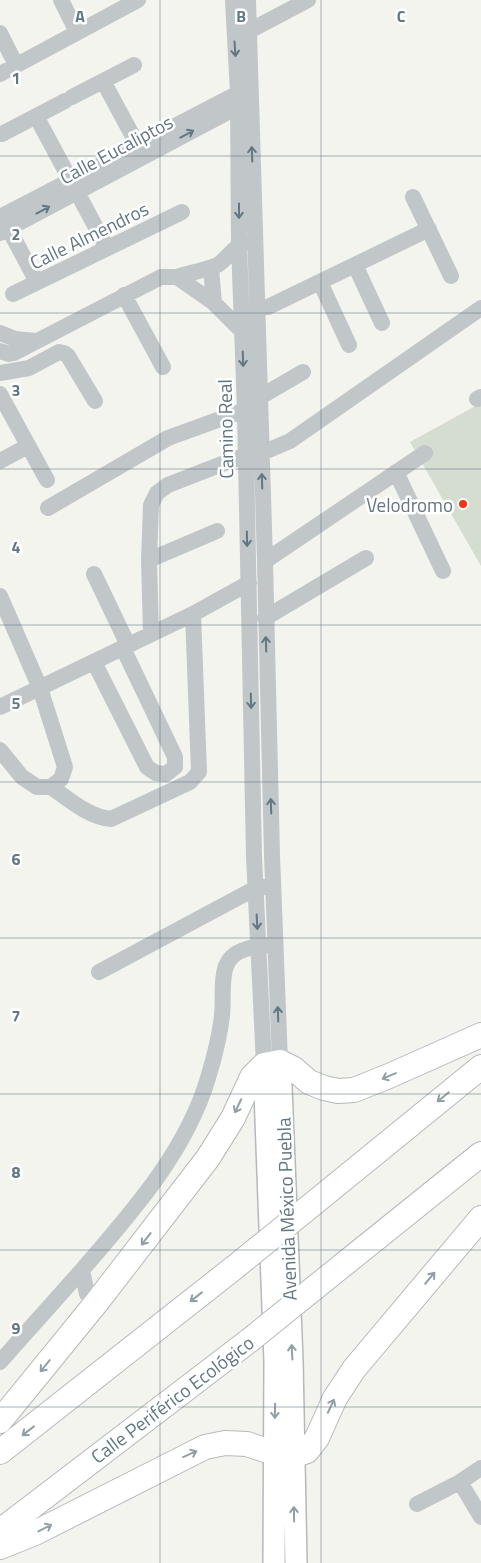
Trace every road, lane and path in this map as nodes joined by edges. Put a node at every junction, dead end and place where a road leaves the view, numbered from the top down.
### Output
1 (61, 0) edge
2 (233, 0) edge
3 (248, 0) edge
4 (308, 0) edge
5 (136, 1) edge
6 (249, 31) junction
7 (77, 32) junction
8 (0, 33) edge
9 (16, 65) junction
10 (134, 65) dead end
11 (0, 74) edge
12 (103, 81) junction
13 (244, 97) junction
14 (36, 116) junction
15 (2, 134) dead end
16 (141, 151) junction
17 (74, 186) junction
18 (413, 196) dead end
19 (182, 212) dead end
20 (2, 221) edge
21 (428, 229) junction
22 (255, 238) junction
23 (239, 245) junction
24 (106, 248) junction
25 (354, 265) junction
26 (211, 268) junction
27 (451, 276) dead end
28 (177, 277) junction
29 (37, 282) junction
30 (320, 282) junction
31 (13, 294) dead end
32 (124, 295) junction
33 (214, 303) junction
34 (257, 308) junction
35 (481, 308) edge
36 (382, 323) dead end
37 (242, 331) junction
38 (0, 333) edge
39 (36, 341) junction
40 (349, 345) dead end
41 (0, 351) edge
42 (163, 366) dead end
43 (303, 372) dead end
44 (0, 373) edge
45 (0, 394) edge
46 (95, 400) dead end
47 (255, 405) junction
48 (28, 446) junction
49 (425, 453) dead end
50 (254, 454) junction
51 (0, 461) edge
52 (396, 472) junction
53 (47, 480) dead end
54 (48, 508) dead end
55 (218, 531) dead end
56 (366, 558) dead end
57 (149, 560) junction
58 (265, 561) junction
59 (442, 571) dead end
60 (94, 574) dead end
61 (249, 583) junction
62 (0, 596) edge
63 (193, 614) junction
64 (265, 618) junction
65 (151, 634) junction
66 (126, 646) junction
67 (94, 662) junction
68 (40, 688) junction
69 (0, 707) edge
70 (0, 750) edge
71 (51, 787) junction
72 (272, 855) joint
73 (254, 856) joint
74 (274, 886) junction
75 (256, 888) junction
76 (275, 945) junction
77 (258, 946) junction
78 (99, 972) dead end
79 (481, 1035) edge
80 (272, 1064) junction
81 (481, 1067) edge
82 (481, 1154) edge
83 (481, 1218) edge
84 (82, 1270) junction
85 (97, 1302) junction
86 (0, 1362) edge
87 (0, 1421) edge
88 (0, 1452) edge
89 (284, 1454) junction
90 (481, 1468) edge
91 (460, 1482) junction
92 (417, 1504) dead end
93 (481, 1518) edge
94 (0, 1531) edge
95 (0, 1546) edge
96 (274, 1563) edge
97 (296, 1563) edge

1 - 7 street
2 -> 13 street, Camino Real
3 - 6 street, Camino Real
4 - 6 street
5 - 7 street
6 - 13 street, Camino Real
7 - 9 street
8 - 9 street
9 - 11 street
10 - 12 street
12 - 14 street
12 - 16 street
13 - 16 street, Calle Eucaliptos
22 -> 13 street, Camino Real
13 -> 23 street, Camino Real
14 - 15 street
14 - 17 street
16 - 17 street, Calle Eucaliptos
17 - 20 street, Calle Eucaliptos
17 - 24 street
18 - 21 street
19 - 24 street, Calle Almendros
20 - 29 street
21 - 25 street
21 - 27 street
22 - 23 street
22 - 34 street, Camino Real
23 - 26 street
23 - 37 street, Camino Real
24 - 29 street, Calle Almendros
25 - 30 street
25 - 36 street
26 - 28 street
26 - 33 street
28 - 32 street
28 - 33 street
29 - 31 street, Calle Almendros
30 - 34 street
30 - 40 street
32 - 39 street
32 - 42 street
33 - 37 street
34 - 47 street, Camino Real
35 - 50 street
37 -> 47 street, Camino Real
38 - 39 street
39 - 41 street
43 - 47 street
44 - 46 street
45 - 48 street
47 - 50 street, Camino Real
47 - 54 street
48 - 51 street
48 - 53 street
49 - 52 street
50 - 57 street
58 -> 50 street, Camino Real
50 -> 61 street, Camino Real
52 - 58 street
52 - 59 street
55 - 57 street
56 - 64 street
57 - 65 street
58 - 64 street, Camino Real
60 - 66 street
61 - 63 street
61 -> 73 street, Camino Real
62 - 68 street
63 - 65 street
63 - 71 street
72 -> 64 street, Camino Real
65 - 66 street
66 - 67 street
66 - 67 street
67 - 68 street
68 - 69 street
68 - 71 street
70 - 71 street
72 - 74 street, Avenida México Puebla
73 - 75 street, Avenida México Puebla
74 - 75 street
74 - 76 street, Avenida México Puebla
75 -> 77 street, Avenida México Puebla
75 - 78 street
76 - 77 street
80 -> 76 street, Avenida México Puebla
77 - 80 street, Avenida México Puebla
77 - 84 street
79 -> 80 highway
80 -> 85 highway
80 - 89 main road, Avenida México Puebla
81 -> 88 highway, bridge
82 - 94 highway, Calle Periférico Ecológico, bridge
89 -> 83 highway
84 - 85 street
84 - 86 street
85 -> 87 highway
95 -> 89 highway
89 - 96 main road, Avenida México Puebla
97 -> 89 main road, Avenida México Puebla
90 - 91 street
91 - 92 street
91 - 93 street

